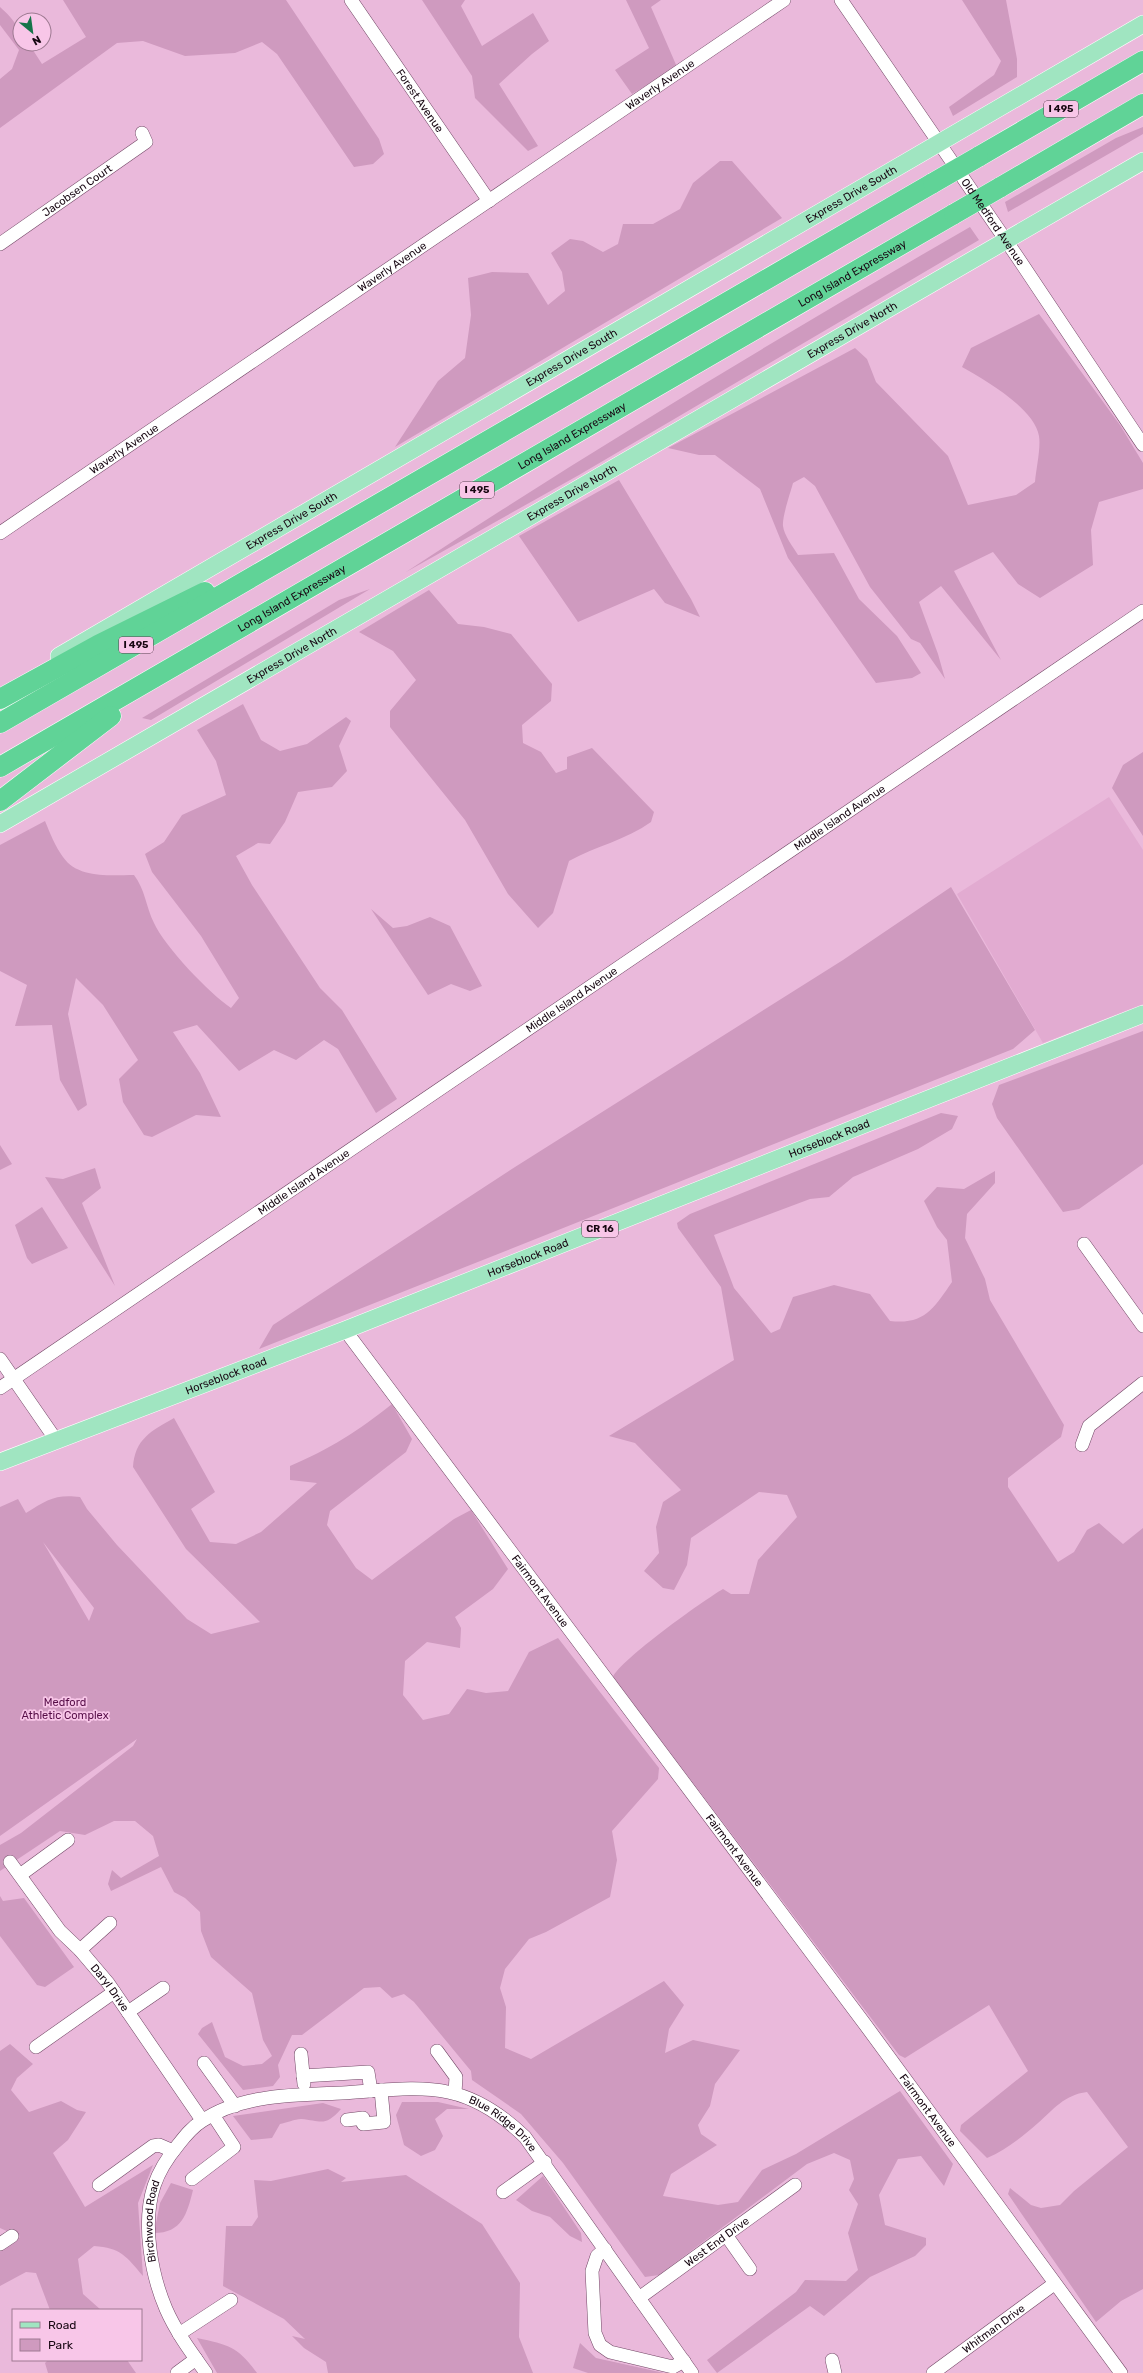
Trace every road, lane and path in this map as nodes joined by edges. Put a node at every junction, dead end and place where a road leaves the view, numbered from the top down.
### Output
1 (351, 0) edge
2 (784, 0) edge
3 (841, 0) edge
4 (1143, 24) edge
5 (1143, 61) edge
6 (1143, 104) edge
7 (142, 133) dead end
8 (939, 143) junction
9 (1143, 161) edge
10 (489, 201) junction
11 (1006, 240) junction
12 (0, 244) edge
13 (1143, 445) edge
14 (0, 532) edge
15 (272, 567) junction
16 (1143, 611) edge
17 (232, 632) junction
18 (0, 690) edge
19 (0, 699) edge
20 (0, 723) edge
21 (0, 767) edge
22 (0, 801) edge
23 (0, 824) edge
24 (1143, 1014) edge
25 (1084, 1244) dead end
26 (1143, 1326) edge
27 (345, 1330) junction
28 (0, 1358) edge
29 (14, 1379) junction
30 (1143, 1383) edge
31 (0, 1388) edge
32 (56, 1440) junction
33 (1082, 1445) dead end
34 (0, 1462) edge
35 (68, 1840) dead end
36 (10, 1862) dead end
37 (20, 1875) junction
38 (110, 1924) dead end
39 (80, 1950) junction
40 (163, 1988) dead end
41 (114, 1992) junction
42 (128, 2012) junction
43 (36, 2048) dead end
44 (437, 2051) dead end
45 (301, 2054) dead end
46 (204, 2063) dead end
47 (303, 2076) junction
48 (376, 2091) junction
49 (455, 2093) junction
50 (306, 2095) junction
51 (235, 2106) junction
52 (207, 2118) junction
53 (347, 2120) dead end
54 (173, 2151) junction
55 (544, 2162) junction
56 (192, 2178) dead end
57 (99, 2185) dead end
58 (795, 2185) dead end
59 (503, 2192) dead end
60 (726, 2235) junction
61 (12, 2236) dead end
62 (0, 2244) edge
63 (605, 2249) junction
64 (750, 2269) dead end
65 (1054, 2284) junction
66 (639, 2298) junction
67 (231, 2300) dead end
68 (179, 2334) junction
69 (196, 2360) junction
70 (832, 2360) dead end
71 (684, 2362) junction
72 (177, 2373) edge
73 (206, 2373) edge
74 (692, 2373) edge
75 (835, 2373) edge
76 (933, 2373) edge
77 (1121, 2373) edge

1 - 10 street, Forest Avenue
2 - 10 street, Waverly Avenue
3 - 8 street, Old Medford Avenue
4 - 8 main road, Express Drive South
5 - 15 highway, I 495, bridge
6 - 17 highway, Long Island Expressway / I 495, bridge
7 - 12 street, Jacobsen Court
8 - 11 street, Old Medford Avenue
8 - 18 main road, Express Drive South
9 - 11 main road, Express Drive North
10 - 14 street, Waverly Avenue
11 - 13 street, Old Medford Avenue
11 - 23 main road, Express Drive North
15 - 19 highway
15 - 20 highway, I 495
16 - 29 street, Middle Island Avenue
17 - 21 highway, Long Island Expressway / I 495
17 - 22 highway
24 - 27 main road, Horseblock Road / CR 16
25 - 26 street
27 - 32 main road, Horseblock Road / CR 16
27 - 65 street, Fairmont Avenue
28 - 29 street
29 - 31 street, Middle Island Avenue
29 - 32 street
30 - 33 street
32 - 34 main road, Horseblock Road / CR 16
35 - 37 street
36 - 37 street, Daryl Drive
37 - 39 street, Daryl Drive
38 - 39 street
39 - 41 street, Daryl Drive
40 - 42 street
41 - 42 street, Daryl Drive
41 - 43 street
42 - 52 street, Daryl Drive
44 - 49 street
45 - 47 street
46 - 51 street
47 - 48 street
47 - 50 street
48 - 49 street, Blue Ridge Drive
48 - 50 street, Blue Ridge Drive
48 - 53 street
49 - 55 street, Blue Ridge Drive
50 - 51 street, Blue Ridge Drive
51 - 52 street, Blue Ridge Drive
52 - 54 street, Birchwood Road
52 - 56 street, Daryl Drive
54 - 57 street
54 - 68 street, Birchwood Road
55 - 59 street
55 - 63 street, Blue Ridge Drive
58 - 60 street, West End Drive
60 - 64 street
60 - 66 street, West End Drive
61 - 62 street
63 - 66 street, Blue Ridge Drive
63 - 71 street
65 - 76 street, Whitman Drive
65 - 77 street, Fairmont Avenue
66 - 71 street, Blue Ridge Drive
67 - 68 street
68 - 69 street, Birchwood Road
69 - 72 street
69 - 73 street, Birchwood Road
70 - 75 street
71 - 74 street, Blue Ridge Drive

